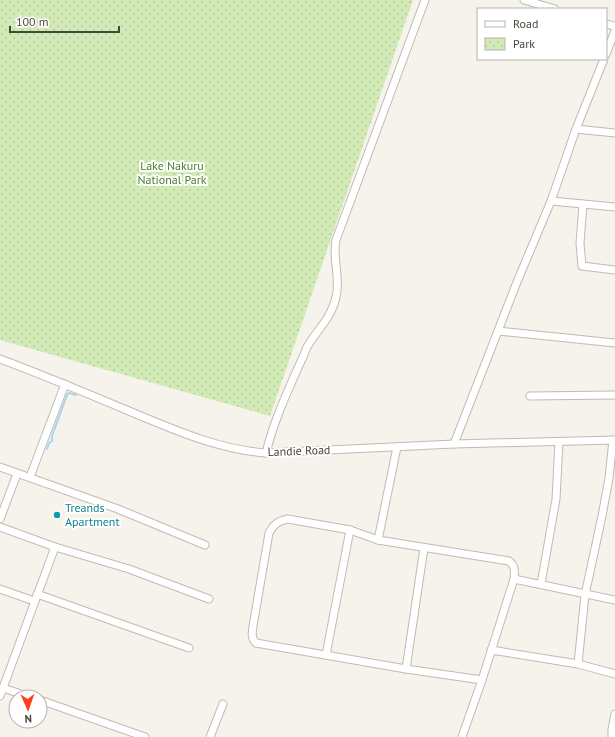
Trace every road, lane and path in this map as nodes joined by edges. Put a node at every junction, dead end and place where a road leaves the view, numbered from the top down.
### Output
1 (424, 0) edge
2 (524, 0) edge
3 (552, 8) edge
4 (615, 31) edge
5 (607, 51) edge
6 (604, 60) edge
7 (576, 129) junction
8 (615, 133) edge
9 (551, 201) junction
10 (584, 204) junction
11 (615, 207) edge
12 (615, 270) edge
13 (498, 331) junction
14 (615, 343) edge
15 (0, 359) edge
16 (65, 384) junction
17 (615, 395) edge
18 (530, 396) dead end
19 (614, 440) edge
20 (559, 442) junction
21 (454, 444) junction
22 (397, 447) junction
23 (266, 453) junction
24 (0, 467) edge
25 (17, 474) junction
26 (30, 477) junction
27 (0, 518) edge
28 (0, 527) edge
29 (350, 530) junction
30 (378, 540) junction
31 (205, 545) dead end
32 (55, 547) junction
33 (424, 548) junction
34 (514, 579) junction
35 (541, 584) junction
36 (0, 589) edge
37 (37, 594) junction
38 (585, 595) junction
39 (209, 599) dead end
40 (615, 600) edge
41 (34, 601) junction
42 (189, 648) dead end
43 (491, 650) junction
44 (326, 655) junction
45 (578, 664) junction
46 (406, 669) junction
47 (615, 674) edge
48 (482, 680) junction
49 (1, 693) edge
50 (48, 703) edge
51 (223, 704) dead end
52 (615, 714) edge
53 (145, 737) edge
54 (210, 737) edge
55 (462, 737) edge
56 (612, 737) edge

1 - 23 street
2 - 3 street
4 - 5 street
6 - 7 street
7 - 8 street
7 - 9 street
9 - 10 street
9 - 13 street
10 - 11 street
10 - 12 street
13 - 14 street
13 - 21 street
15 - 16 street, Landie Road
16 - 23 street, Landie Road
16 - 26 street
17 - 18 street
19 - 20 street, Landie Road
19 - 38 street
20 - 21 street, Landie Road
20 - 35 street
21 - 22 street, Landie Road
22 - 23 street, Landie Road
22 - 30 street
24 - 25 street
25 - 26 street
25 - 27 street
26 - 31 street
28 - 32 street
29 - 30 street
29 - 44 street
29 - 44 street
30 - 33 street
32 - 37 street
32 - 39 street
33 - 34 street
33 - 46 street
34 - 35 street
34 - 43 street
35 - 38 street
36 - 41 street
37 - 41 street
37 - 42 street
38 - 40 street
38 - 45 street
41 - 49 street
43 - 45 street
43 - 48 street
44 - 46 street
45 - 47 street
46 - 48 street
48 - 55 street
50 - 53 street
51 - 54 street
52 - 56 street

